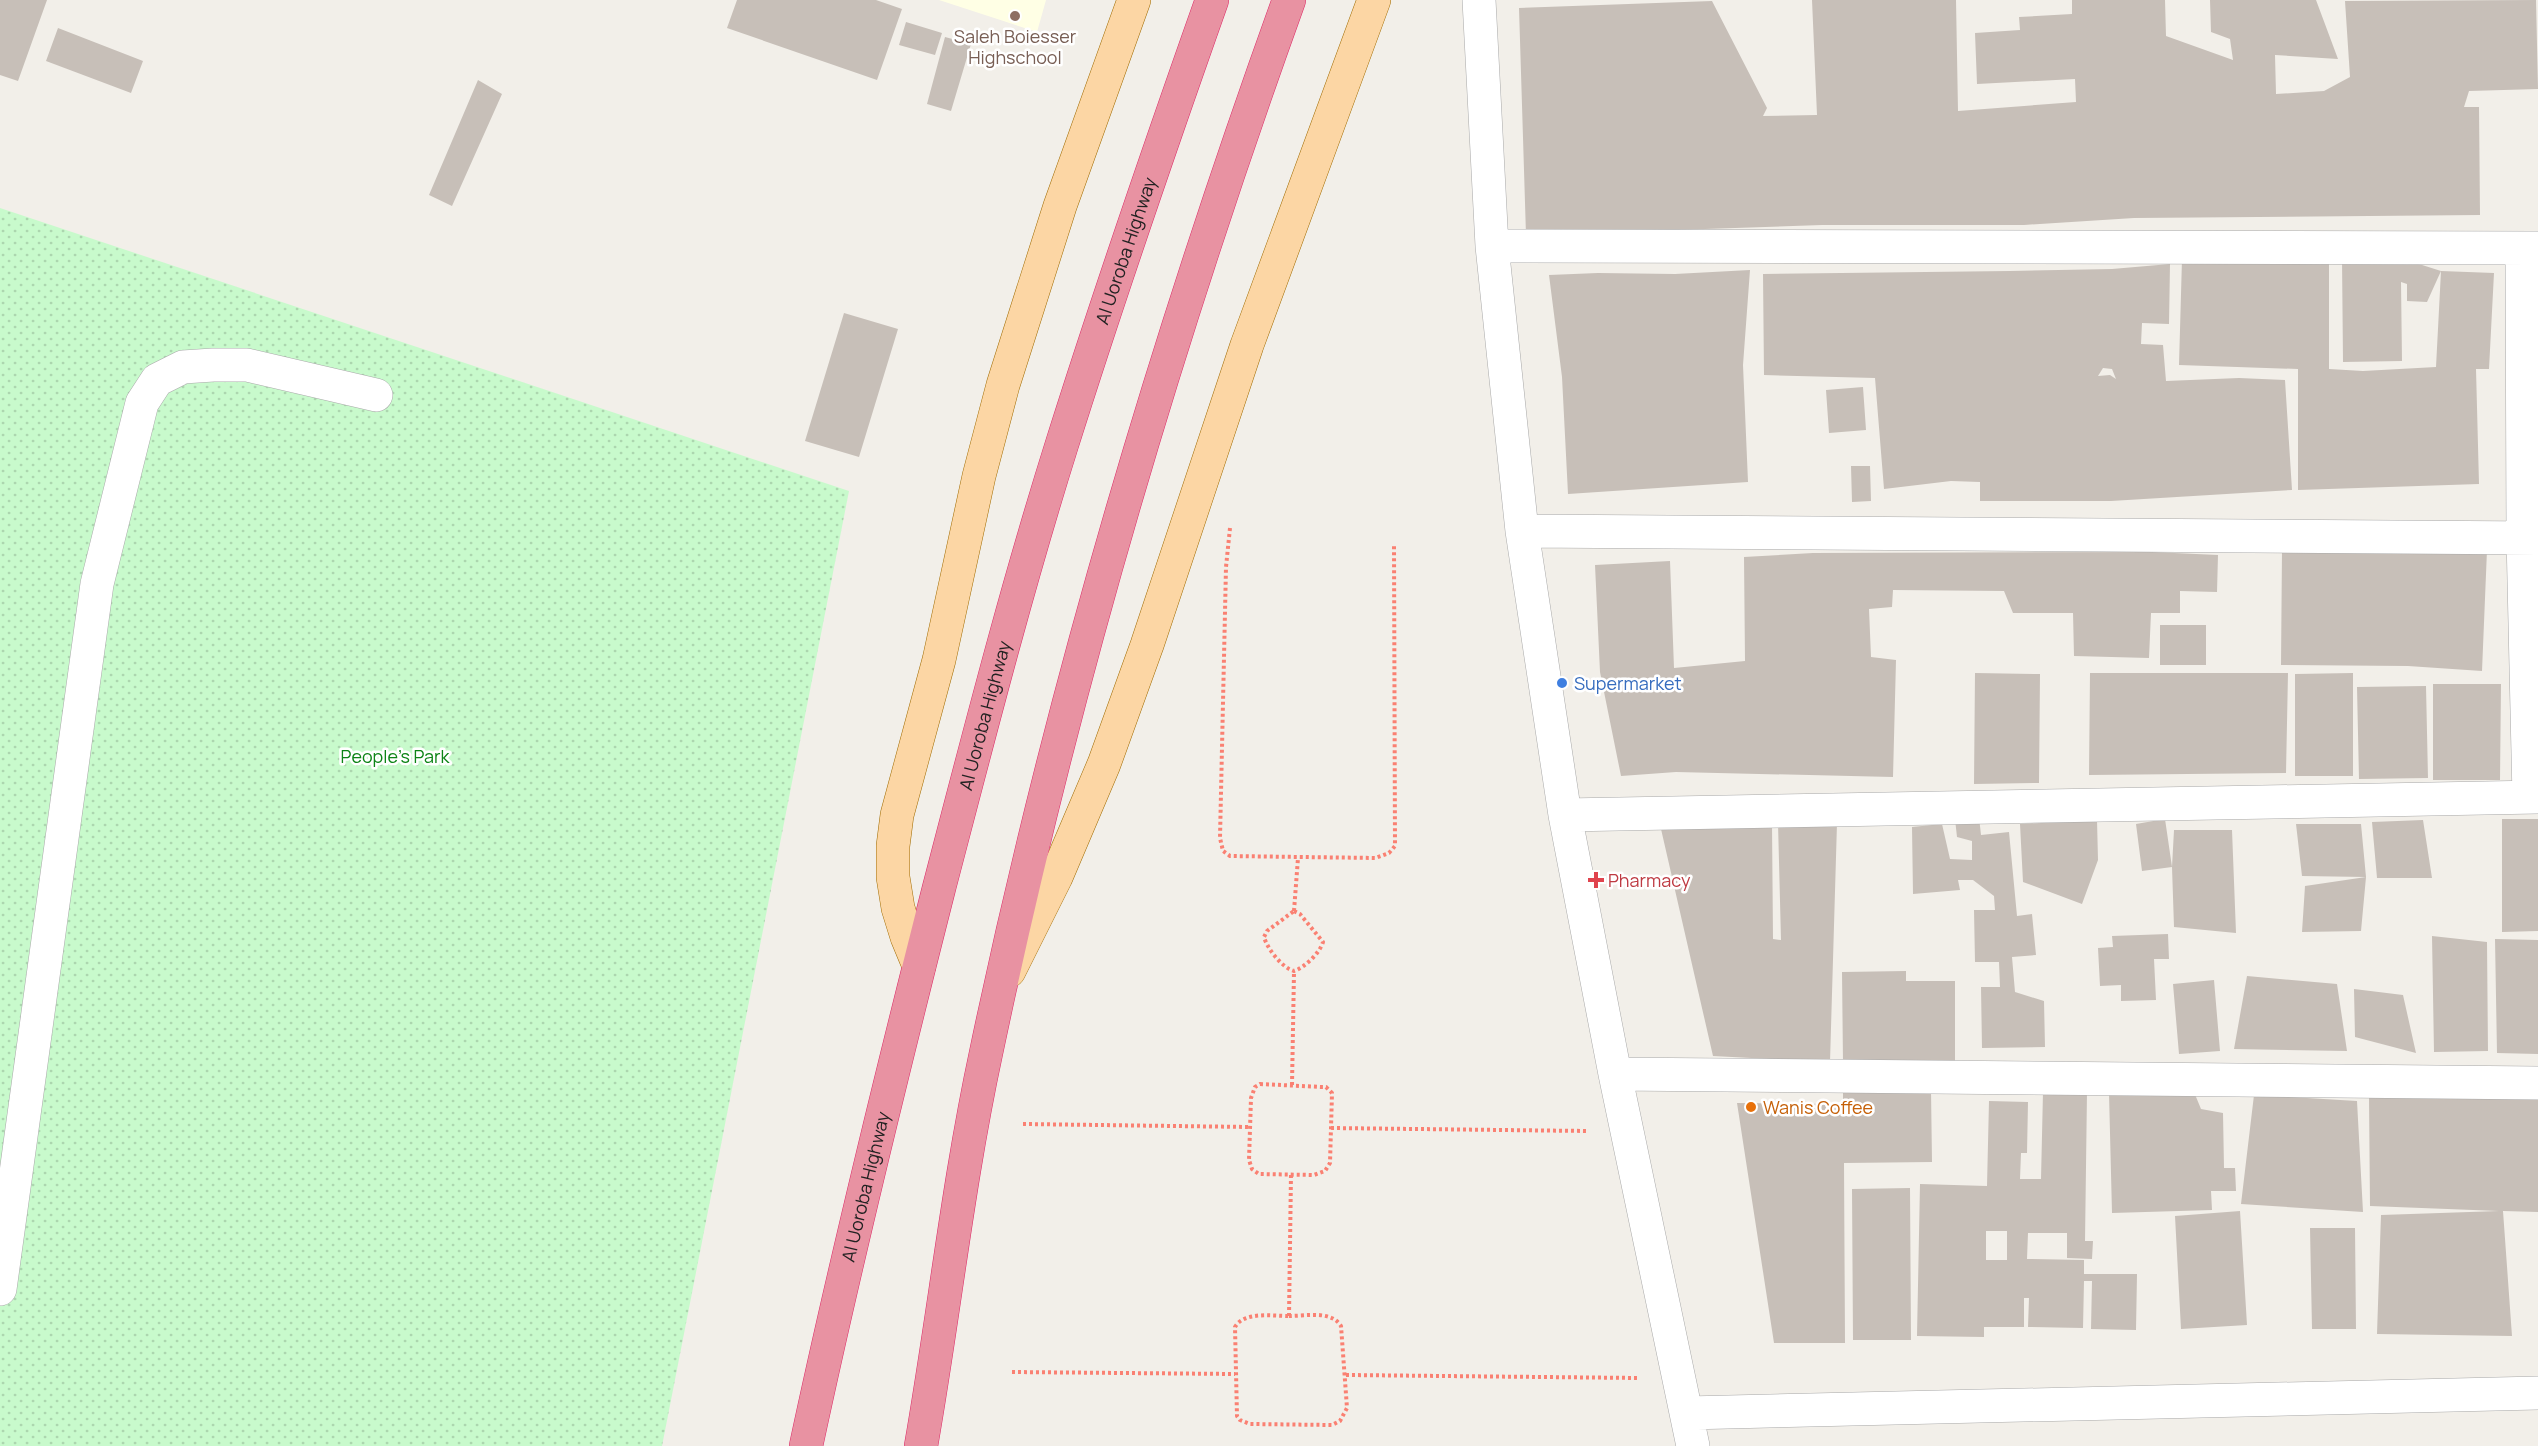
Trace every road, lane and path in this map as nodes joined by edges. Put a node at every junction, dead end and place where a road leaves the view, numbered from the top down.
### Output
1 (1134, 0) edge
2 (1212, 0) edge
3 (1289, 0) edge
4 (1374, 0) edge
5 (1479, 0) edge
6 (1492, 246) junction
7 (2530, 248) edge
8 (376, 395) dead end
9 (1230, 525) dead end
10 (1522, 531) junction
11 (2531, 538) edge
12 (1394, 545) dead end
13 (2534, 797) edge
14 (1565, 815) junction
15 (1298, 857) junction
16 (1294, 911) junction
17 (919, 966) junction
18 (1294, 971) junction
19 (1001, 986) junction
20 (1615, 1074) junction
21 (2538, 1083) edge
22 (1292, 1085) junction
23 (1023, 1124) dead end
24 (1250, 1127) junction
25 (1331, 1128) junction
26 (1627, 1131) junction
27 (1291, 1174) junction
28 (0, 1289) edge
29 (1289, 1316) junction
30 (1012, 1372) dead end
31 (1235, 1374) junction
32 (1346, 1375) junction
33 (1680, 1379) junction
34 (2538, 1393) edge
35 (927, 1413) junction
36 (1687, 1413) junction
37 (806, 1446) edge
38 (921, 1446) edge
39 (934, 1446) edge
40 (1694, 1446) edge

1 - 17 main road
2 - 17 highway, Al Uoroba Highway
3 - 19 highway
4 - 19 main road
5 - 6 street
6 - 7 street
6 - 10 street
7 - 11 street
8 - 28 street
9 - 15 path
10 - 11 street
10 - 14 street
11 - 13 street
12 - 15 path
13 - 14 street
14 - 20 street
15 - 16 path
16 - 18 path
16 - 18 path
17 - 37 highway, Al Uoroba Highway
18 - 22 path
19 - 35 highway
20 - 21 street
20 - 26 street
22 - 24 path
22 - 25 path
23 - 24 path
24 - 27 path
25 - 26 path
25 - 27 path
26 - 33 street
27 - 29 path
29 - 31 path
29 - 32 path
30 - 31 path
31 - 32 path
32 - 33 path
33 - 36 street
34 - 36 street
35 - 38 highway
35 - 39 highway
36 - 40 street

